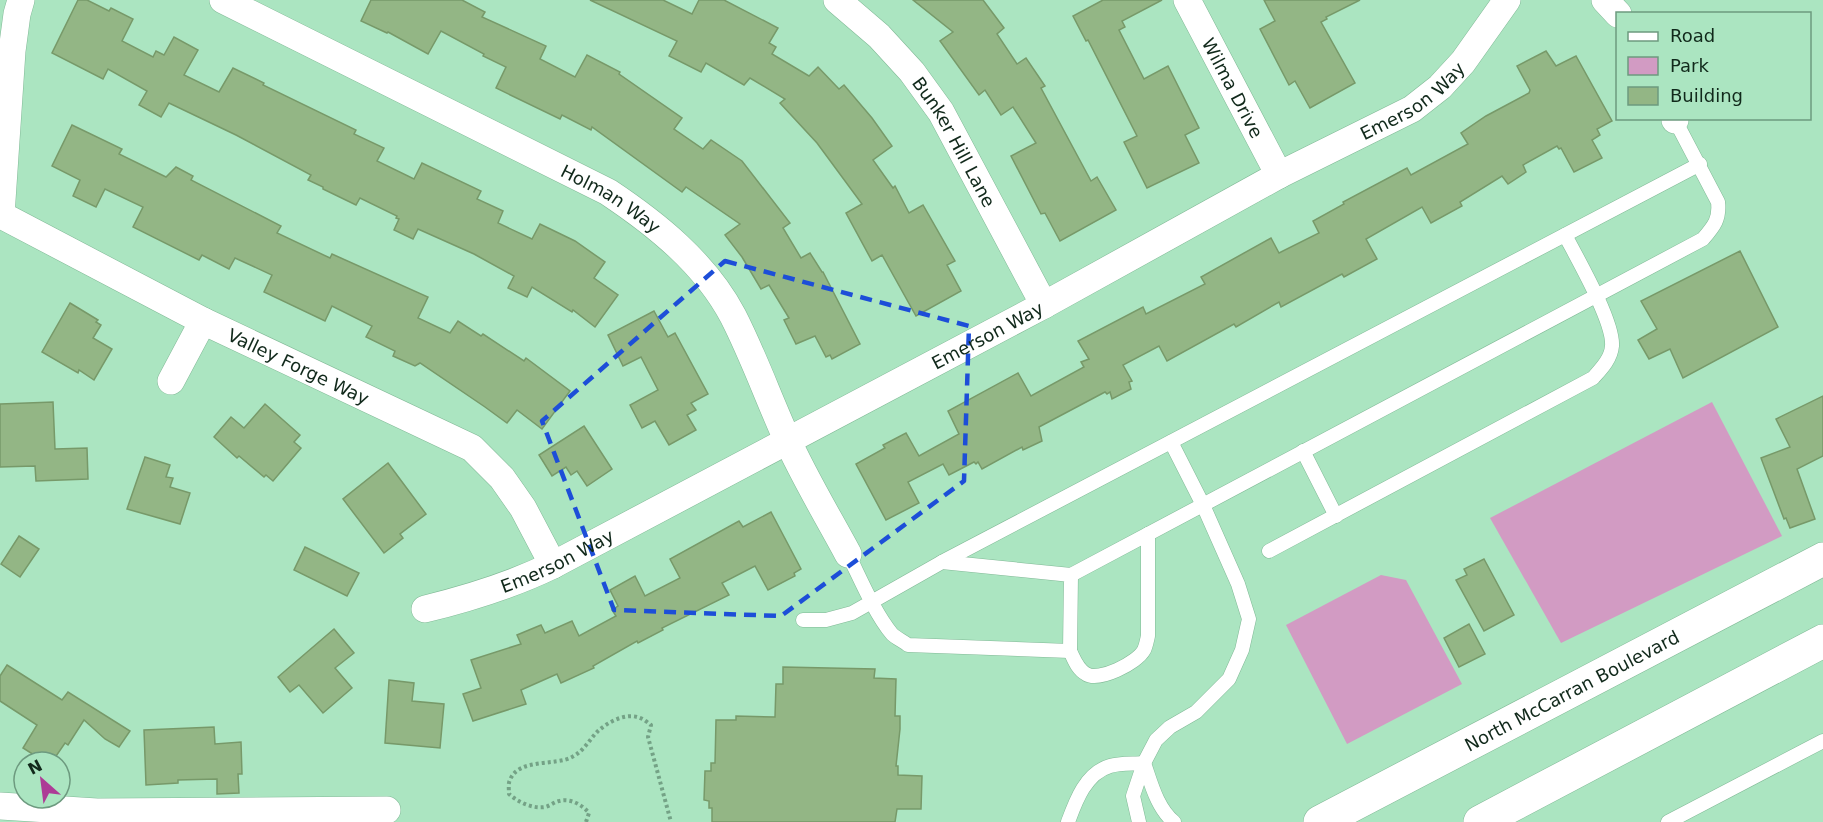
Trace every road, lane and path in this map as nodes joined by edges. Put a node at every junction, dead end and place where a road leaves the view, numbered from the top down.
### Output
1 (21, 0) edge
2 (223, 0) edge
3 (837, 0) edge
4 (1186, 0) edge
5 (1507, 0) edge
6 (1605, 0) edge
7 (1616, 12) edge
8 (1676, 120) edge
9 (1700, 164) junction
10 (1279, 175) junction
11 (1, 215) edge
12 (1565, 235) junction
13 (1597, 296) junction
14 (1044, 305) junction
15 (203, 321) junction
16 (171, 381) dead end
17 (788, 440) junction
18 (1171, 442) junction
19 (1303, 452) junction
20 (1203, 505) junction
21 (1336, 516) junction
22 (1148, 534) junction
23 (1269, 551) dead end
24 (848, 554) joint
25 (1823, 559) edge
26 (942, 562) junction
27 (554, 565) junction
28 (1071, 575) junction
29 (872, 600) junction
30 (425, 609) dead end
31 (802, 620) dead end
32 (1823, 641) edge
33 (1070, 651) junction
34 (1823, 741) edge
35 (1144, 763) junction
36 (0, 806) edge
37 (387, 810) dead end
38 (63, 816) edge
39 (586, 822) edge
40 (671, 822) edge
41 (1068, 822) edge
42 (1139, 822) edge
43 (1174, 822) edge
44 (1320, 822) edge
45 (1480, 822) edge
46 (1668, 822) edge

1 - 11 street
2 - 17 street, Holman Way
3 - 14 street, Bunker Hill Lane
4 - 10 street, Wilma Drive
5 - 10 street, Emerson Way
6 - 7 street
8 - 9 lane
9 - 12 lane
9 - 13 lane
10 - 14 street, Emerson Way
11 - 15 street, Valley Forge Way
12 - 13 lane
12 - 18 lane
13 - 19 lane
13 - 21 lane
14 - 17 street, Emerson Way
15 - 16 street
15 - 27 street, Valley Forge Way
17 - 24 street, Holman Way
17 - 27 street, Emerson Way
18 - 20 lane
18 - 26 lane
19 - 20 lane
19 - 21 lane
20 - 22 lane
20 - 35 lane
21 - 23 lane
22 - 28 lane
22 - 33 lane
24 - 29 lane
25 - 44 main road, North McCarran Boulevard
26 - 28 lane
26 - 29 lane
27 - 30 street, Emerson Way
28 - 33 lane
29 - 31 lane
29 - 33 lane
32 - 45 main road
34 - 46 lane
35 - 41 lane
35 - 42 lane
35 - 43 lane
36 - 38 street
37 - 38 street
39 - 40 path

